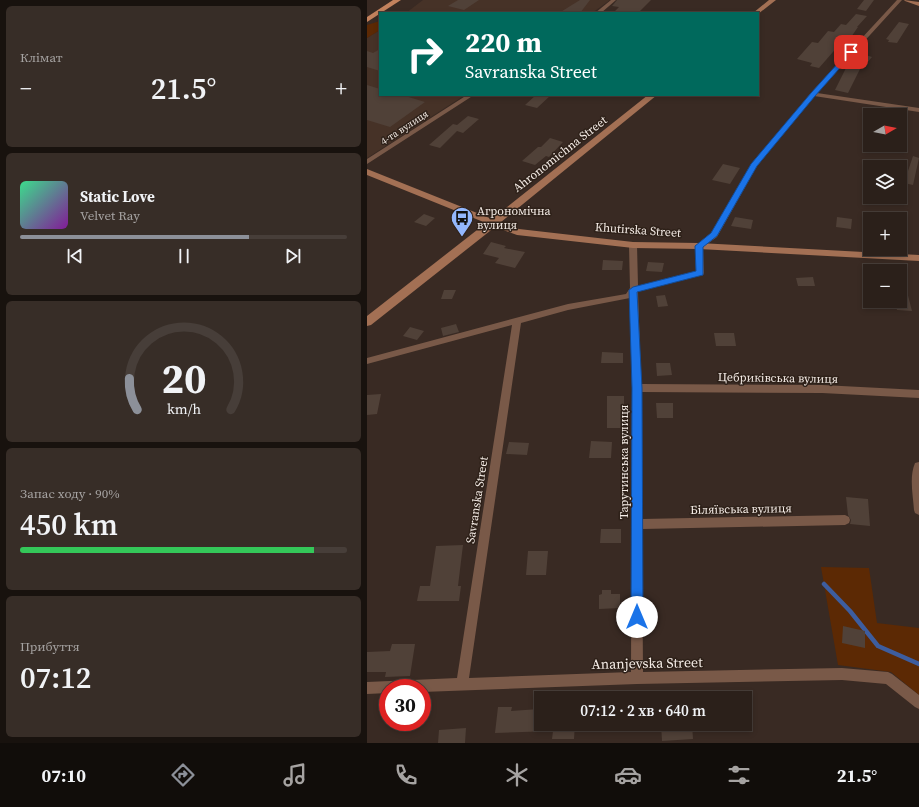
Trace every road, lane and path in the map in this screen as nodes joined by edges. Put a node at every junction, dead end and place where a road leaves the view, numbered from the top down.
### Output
1 (387, 0) edge
2 (398, 0) edge
3 (614, 0) edge
4 (773, 0) edge
5 (900, 0) edge
6 (907, 0) edge
7 (919, 4) edge
8 (379, 12) edge
9 (379, 12) edge
10 (599, 12) edge
11 (757, 12) edge
12 (367, 13) edge
13 (367, 20) edge
14 (813, 94) junction
15 (469, 96) edge
16 (652, 96) edge
17 (919, 110) edge
18 (367, 162) edge
19 (367, 172) edge
20 (493, 223) junction
21 (633, 245) junction
22 (699, 246) junction
23 (919, 258) edge
24 (633, 290) junction
25 (517, 320) junction
26 (367, 322) edge
27 (367, 361) edge
28 (637, 388) junction
29 (919, 394) edge
30 (919, 466) edge
31 (918, 480) edge
32 (919, 510) edge
33 (845, 520) dead end
34 (638, 524) junction
35 (637, 678) junction
36 (462, 684) junction
37 (367, 688) edge
38 (919, 703) edge

1 - 12 main road
2 - 9 main road
3 - 10 street
4 - 11 main road
5 - 14 street
6 - 7 main road
8 - 13 main road
14 - 17 street
14 - 22 street
15 - 18 street, 4-та вулиця
16 - 20 main road, Ahronomichna Street
19 - 20 main road, Khutirska Street
20 - 21 main road, Khutirska Street
20 - 26 main road, Ahronomichna Street
21 - 22 main road, Khutirska Street
21 - 24 street, Тарутинська вулиця
22 - 23 main road, Khutirska Street
22 - 24 street
24 - 25 street
24 - 28 street, Тарутинська вулиця
25 - 27 street
25 - 36 street, Savranska Street
28 - 29 street, Цебриківська вулиця
28 - 34 street, Тарутинська вулиця
30 - 31 street
31 - 32 street
33 - 34 street, Біляївська вулиця
34 - 35 street, Тарутинська вулиця
35 - 36 street, Ananjevska Street
35 - 38 street, Ananjevska Street
36 - 37 street, Ananjevska Street

